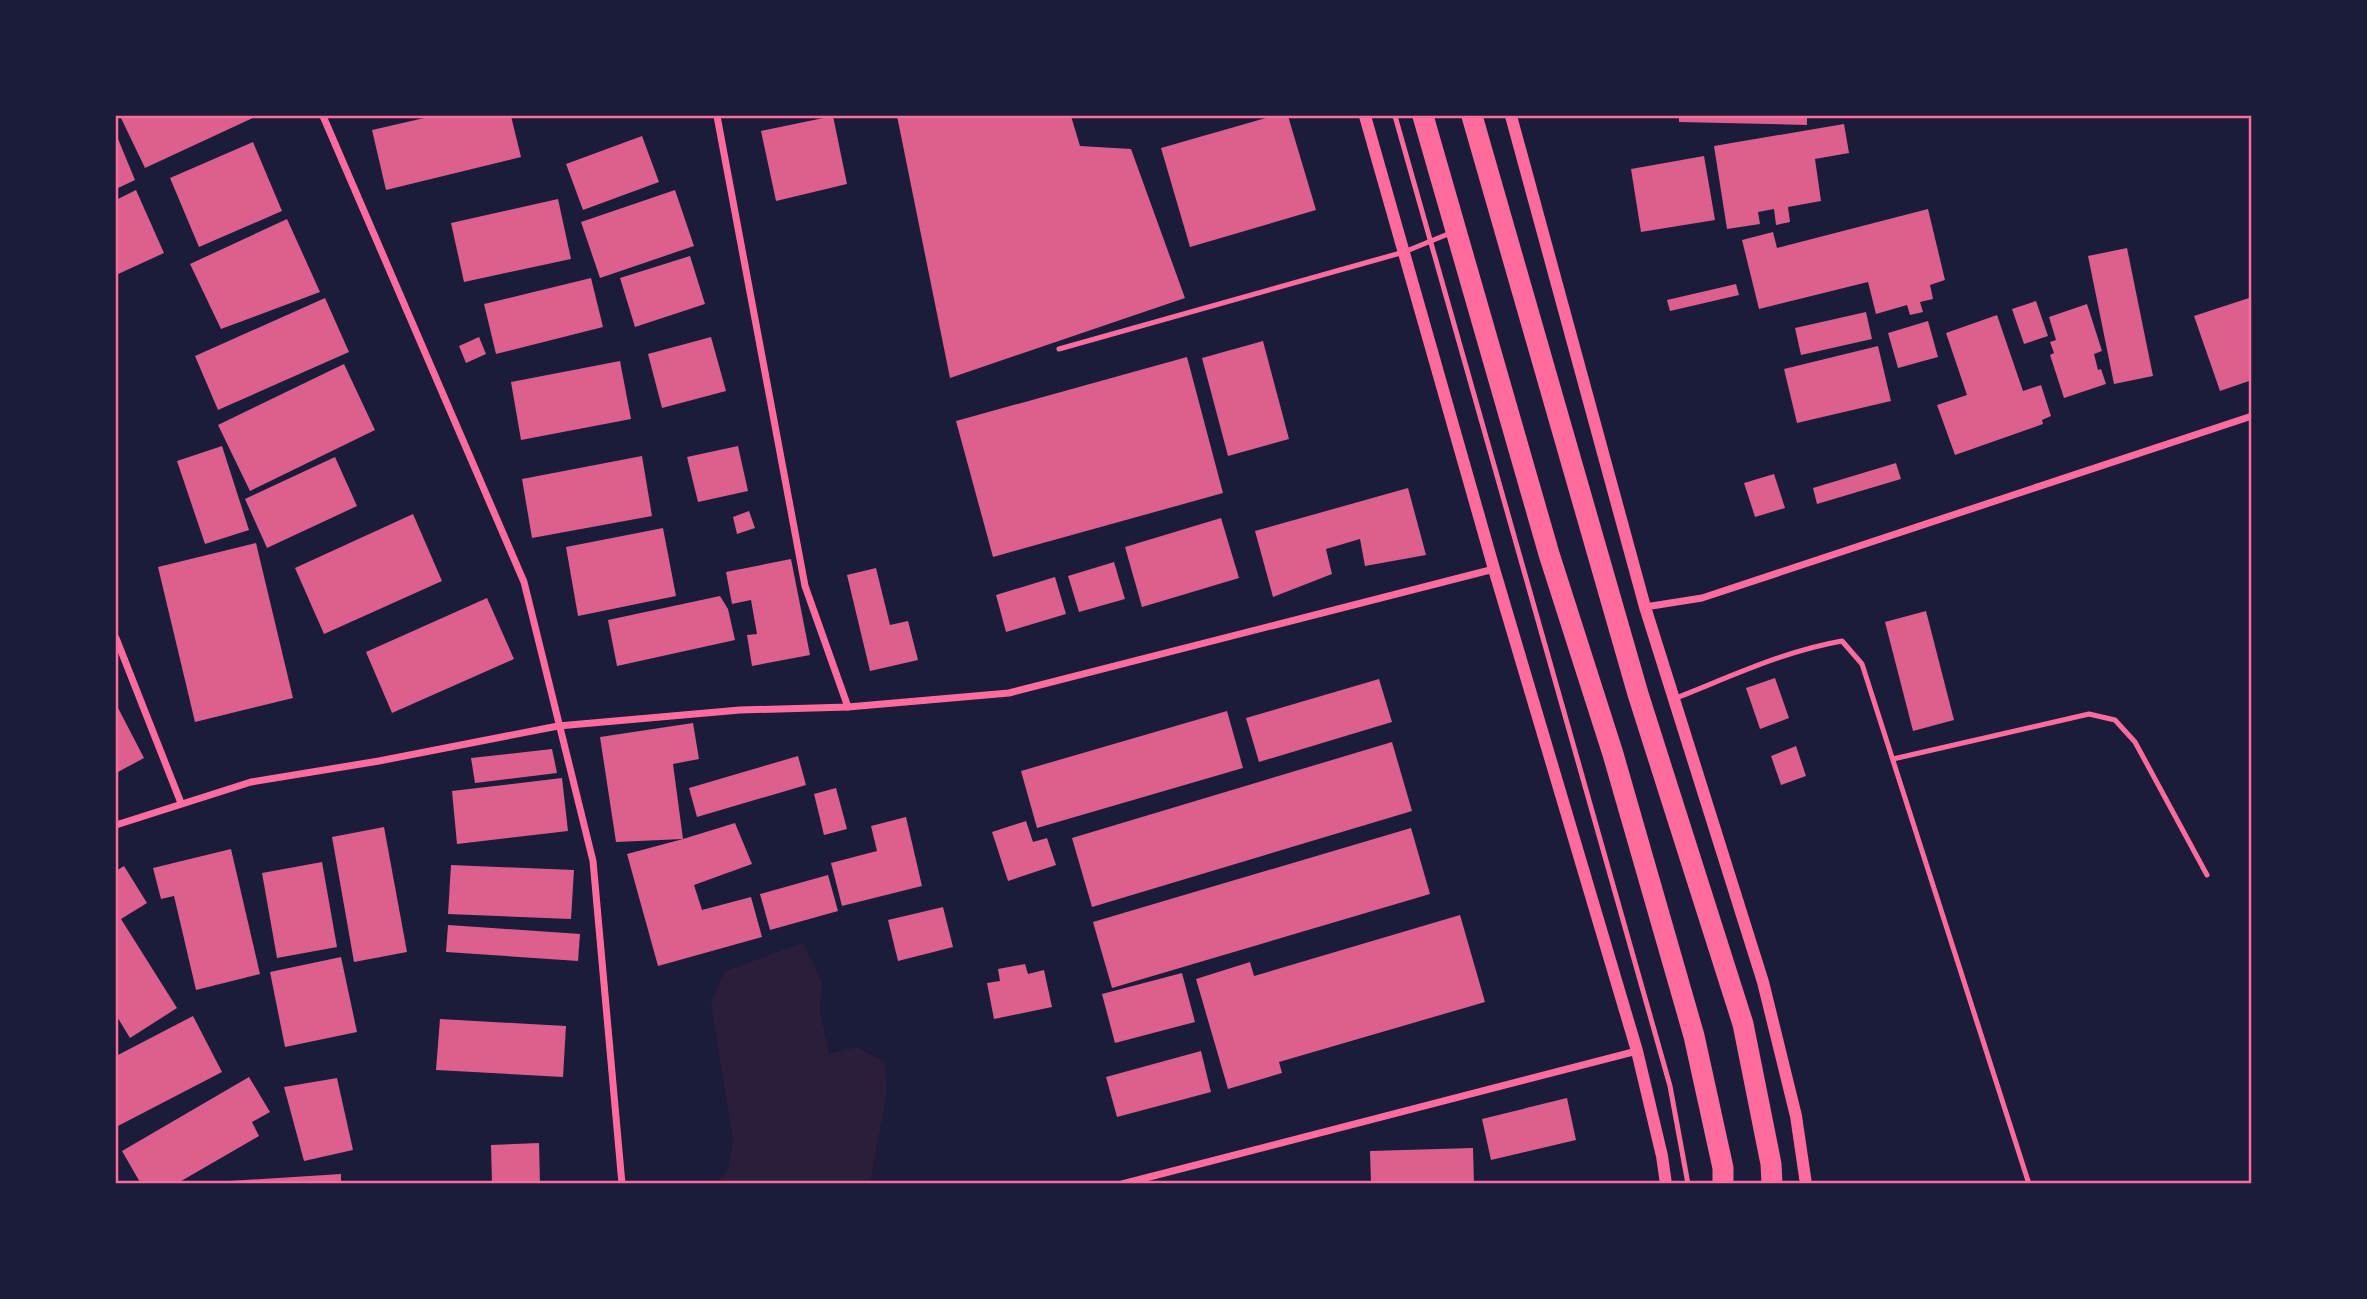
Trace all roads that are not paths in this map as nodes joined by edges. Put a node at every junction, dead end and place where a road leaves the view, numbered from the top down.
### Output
1 (323, 116) edge
2 (717, 116) edge
3 (1365, 116) edge
4 (1395, 116) edge
5 (1423, 116) edge
6 (1472, 116) edge
7 (1511, 116) edge
8 (1456, 231) junction
9 (1431, 241) junction
10 (1404, 252) junction
11 (1059, 349) dead end
12 (2252, 416) edge
13 (1494, 569) junction
14 (1645, 607) junction
15 (116, 638) edge
16 (1675, 698) junction
17 (848, 708) junction
18 (558, 726) junction
19 (1893, 759) junction
20 (181, 803) junction
21 (116, 825) edge
22 (2207, 875) dead end
23 (1637, 1051) junction
24 (1146, 1180) edge
25 (622, 1184) edge
26 (1122, 1184) edge
27 (1666, 1184) edge
28 (1688, 1184) edge
29 (1723, 1184) edge
30 (1772, 1184) edge
31 (1806, 1184) edge
32 (2029, 1184) edge

1 - 18 street
2 - 17 street
3 - 10 street
4 - 9 lane
5 - 8 highway
6 - 30 highway
7 - 14 street
8 - 9 lane
8 - 29 highway
9 - 10 lane
9 - 28 lane
10 - 11 lane
10 - 13 street
12 - 14 street
13 - 17 street
13 - 23 street
14 - 16 street
15 - 20 street
16 - 19 lane
16 - 31 street
17 - 18 street
18 - 20 street
18 - 25 street
19 - 22 lane
19 - 32 lane
20 - 21 street
23 - 24 street
23 - 27 street
24 - 26 street

